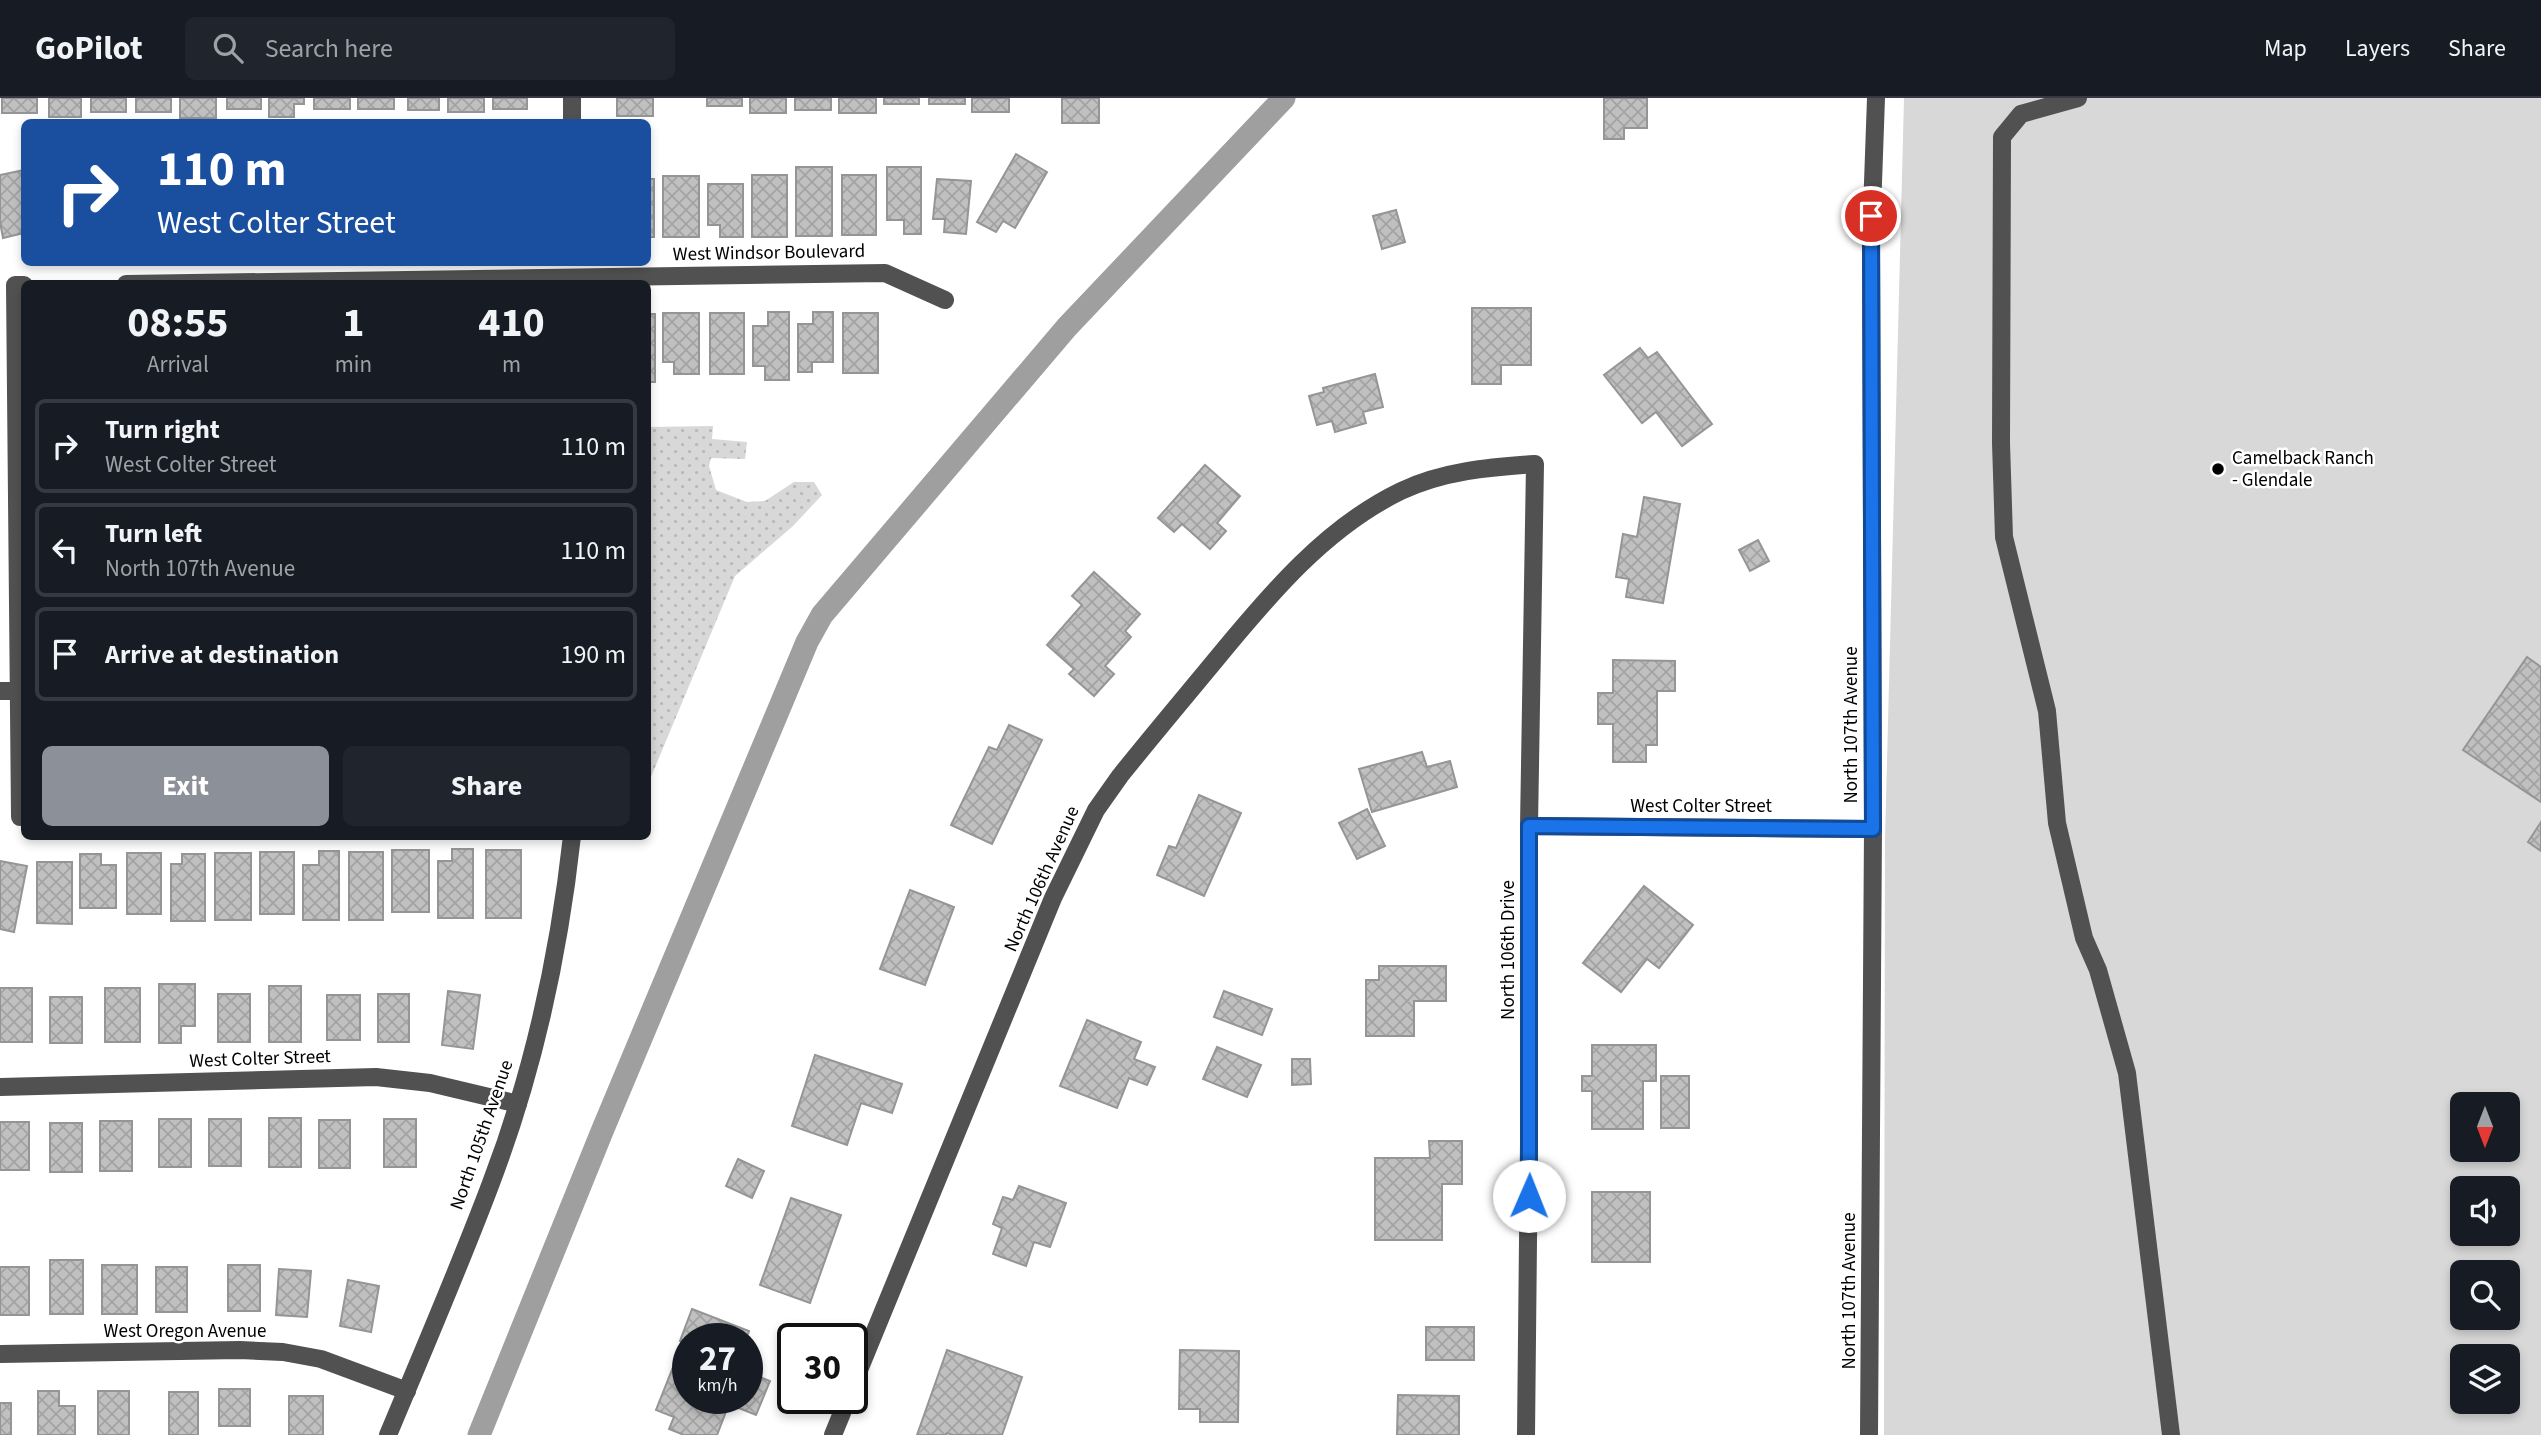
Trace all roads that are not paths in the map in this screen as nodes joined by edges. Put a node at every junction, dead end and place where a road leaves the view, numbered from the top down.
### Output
1 (572, 98) edge
2 (1876, 98) edge
3 (2078, 98) edge
4 (2021, 106) edge
5 (572, 119) edge
6 (572, 274) edge
7 (304, 280) edge
8 (20, 285) edge
9 (945, 300) dead end
10 (1535, 464) joint
11 (21, 549) edge
12 (9, 691) edge
13 (21, 807) edge
14 (1529, 826) junction
15 (1873, 829) junction
16 (571, 840) edge
17 (0, 1087) edge
18 (517, 1104) junction
19 (868, 1348) edge
20 (0, 1354) edge
21 (407, 1391) junction
22 (842, 1414) edge
23 (388, 1435) edge
24 (833, 1435) edge
25 (1526, 1435) edge
26 (1869, 1435) edge
27 (2171, 1435) edge

1 - 5 street
2 - 15 street, North 107th Avenue
3 - 4 street
4 - 27 street
6 - 7 street, West Windsor Boulevard
6 - 9 street, West Windsor Boulevard
8 - 11 street
10 - 14 street, North 106th Drive
10 - 19 street, North 106th Avenue
11 - 12 street
12 - 13 street
14 - 15 street, West Colter Street
14 - 25 street, North 106th Drive
15 - 26 street, North 107th Avenue
16 - 18 street, North 105th Avenue
17 - 18 street, West Colter Street
18 - 21 street, North 105th Avenue
20 - 21 street, West Oregon Avenue
21 - 23 street, North 105th Avenue
22 - 24 street

